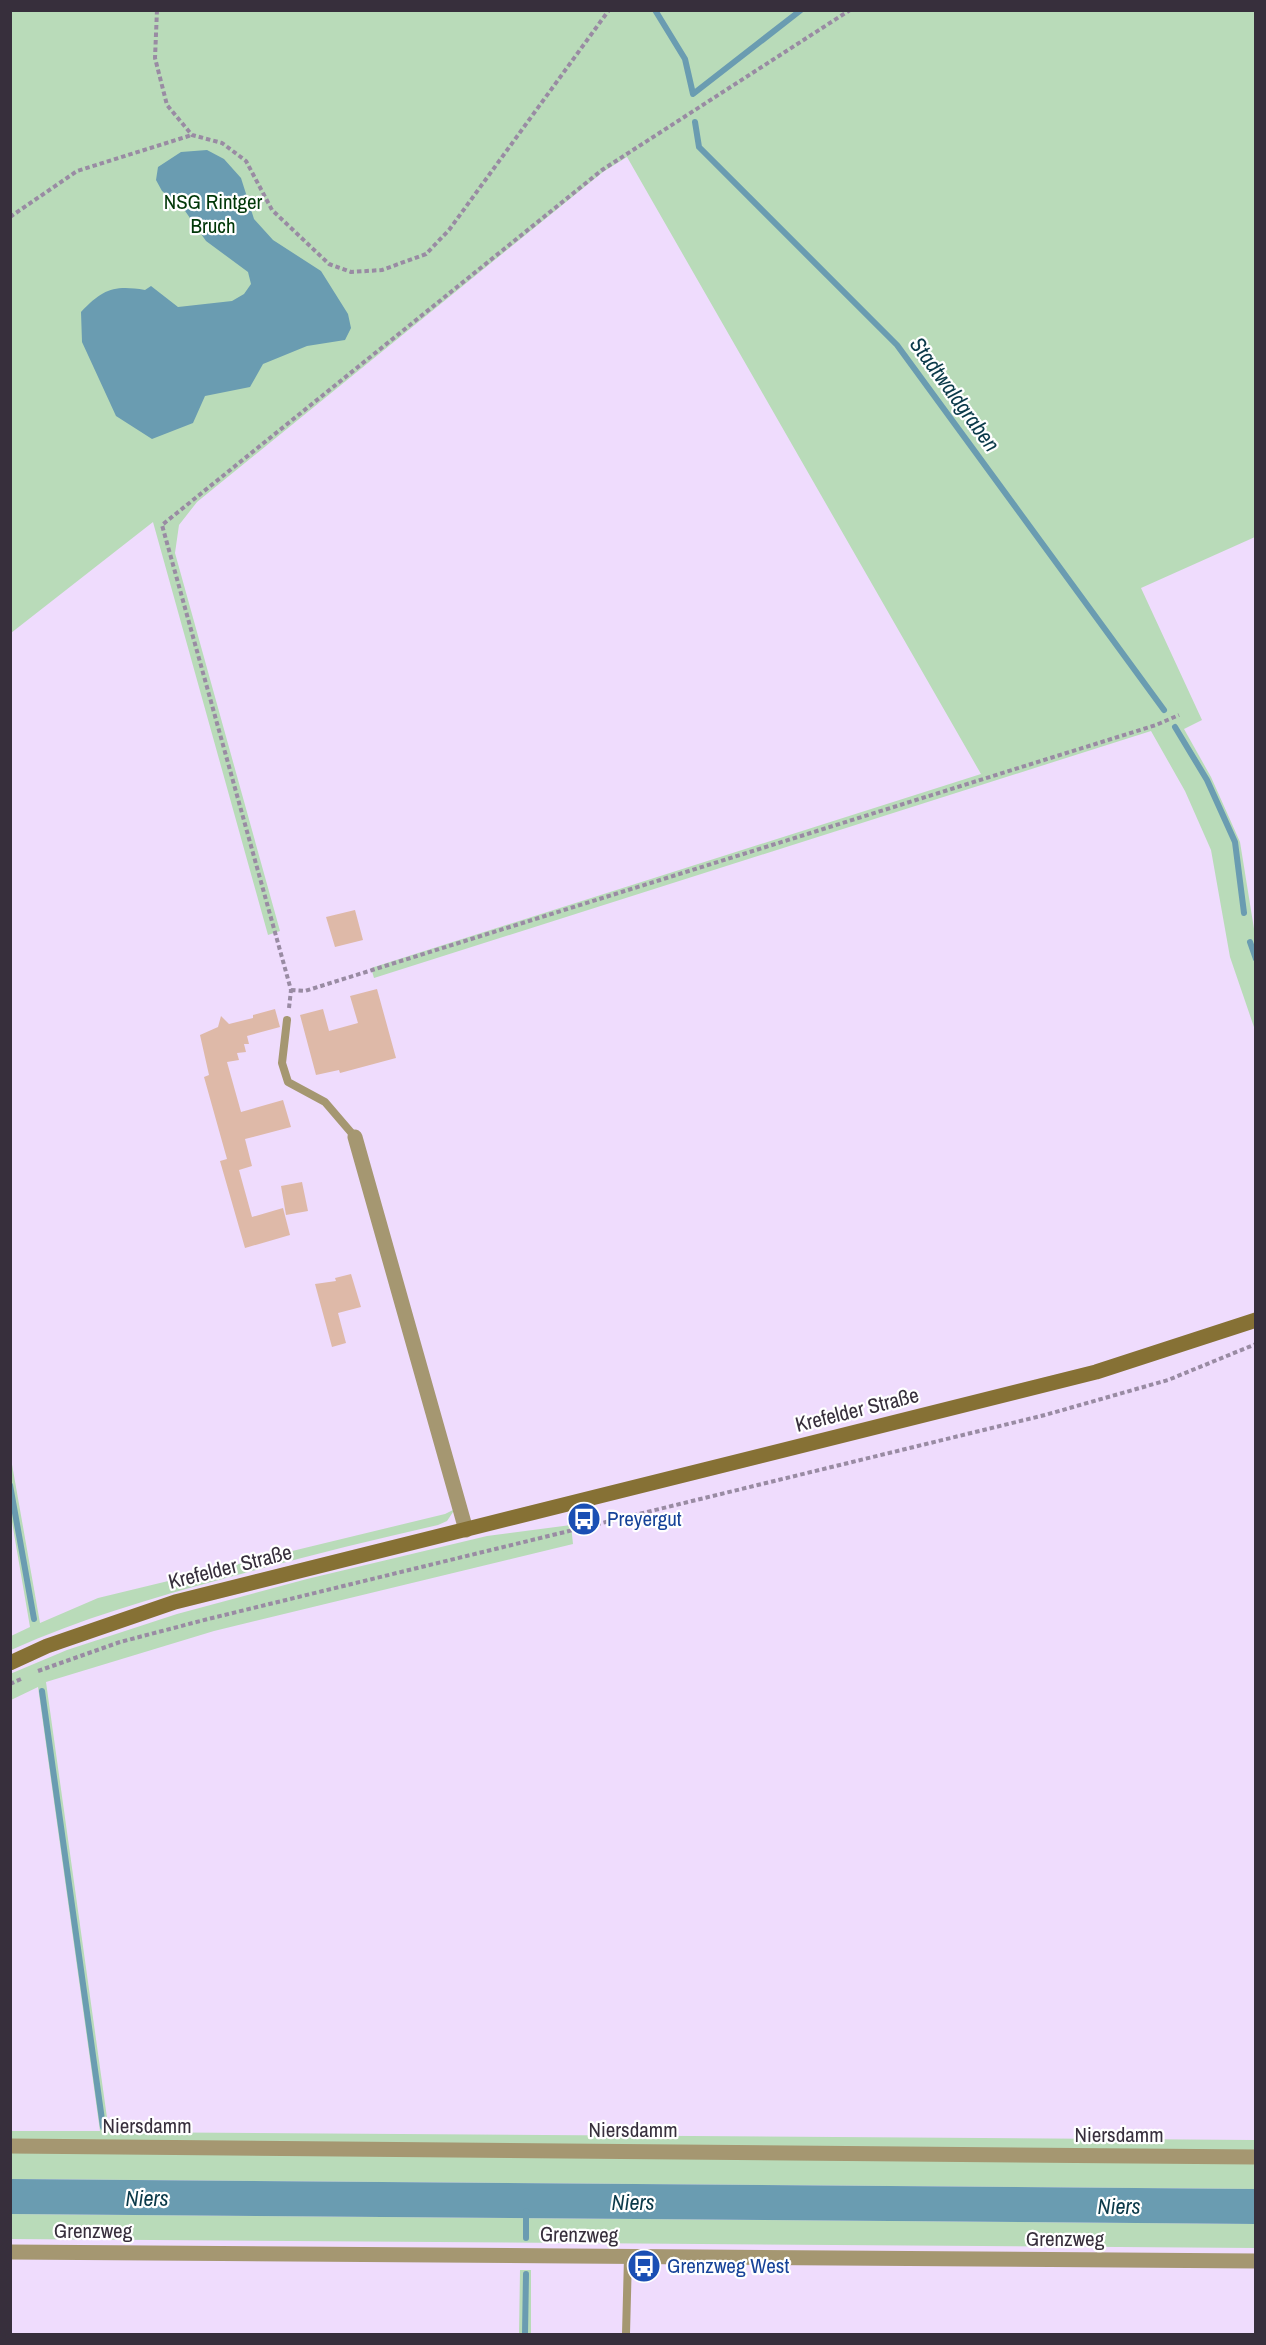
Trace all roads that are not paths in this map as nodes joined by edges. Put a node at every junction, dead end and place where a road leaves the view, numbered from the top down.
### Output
1 (287, 1020) road end
2 (355, 1137) joint
3 (1256, 1320) edge
4 (466, 1530) junction
5 (10, 1663) edge
6 (10, 2146) edge
7 (1256, 2157) edge
8 (10, 2252) edge
9 (628, 2257) junction
10 (1256, 2261) edge
11 (626, 2334) edge

1 - 2 lane
2 - 4 street
3 - 4 main road, Krefelder Straße
4 - 5 main road, Krefelder Straße
6 - 7 street, Niersdamm
8 - 9 street, Grenzweg
9 - 10 street, Grenzweg
9 - 11 lane

